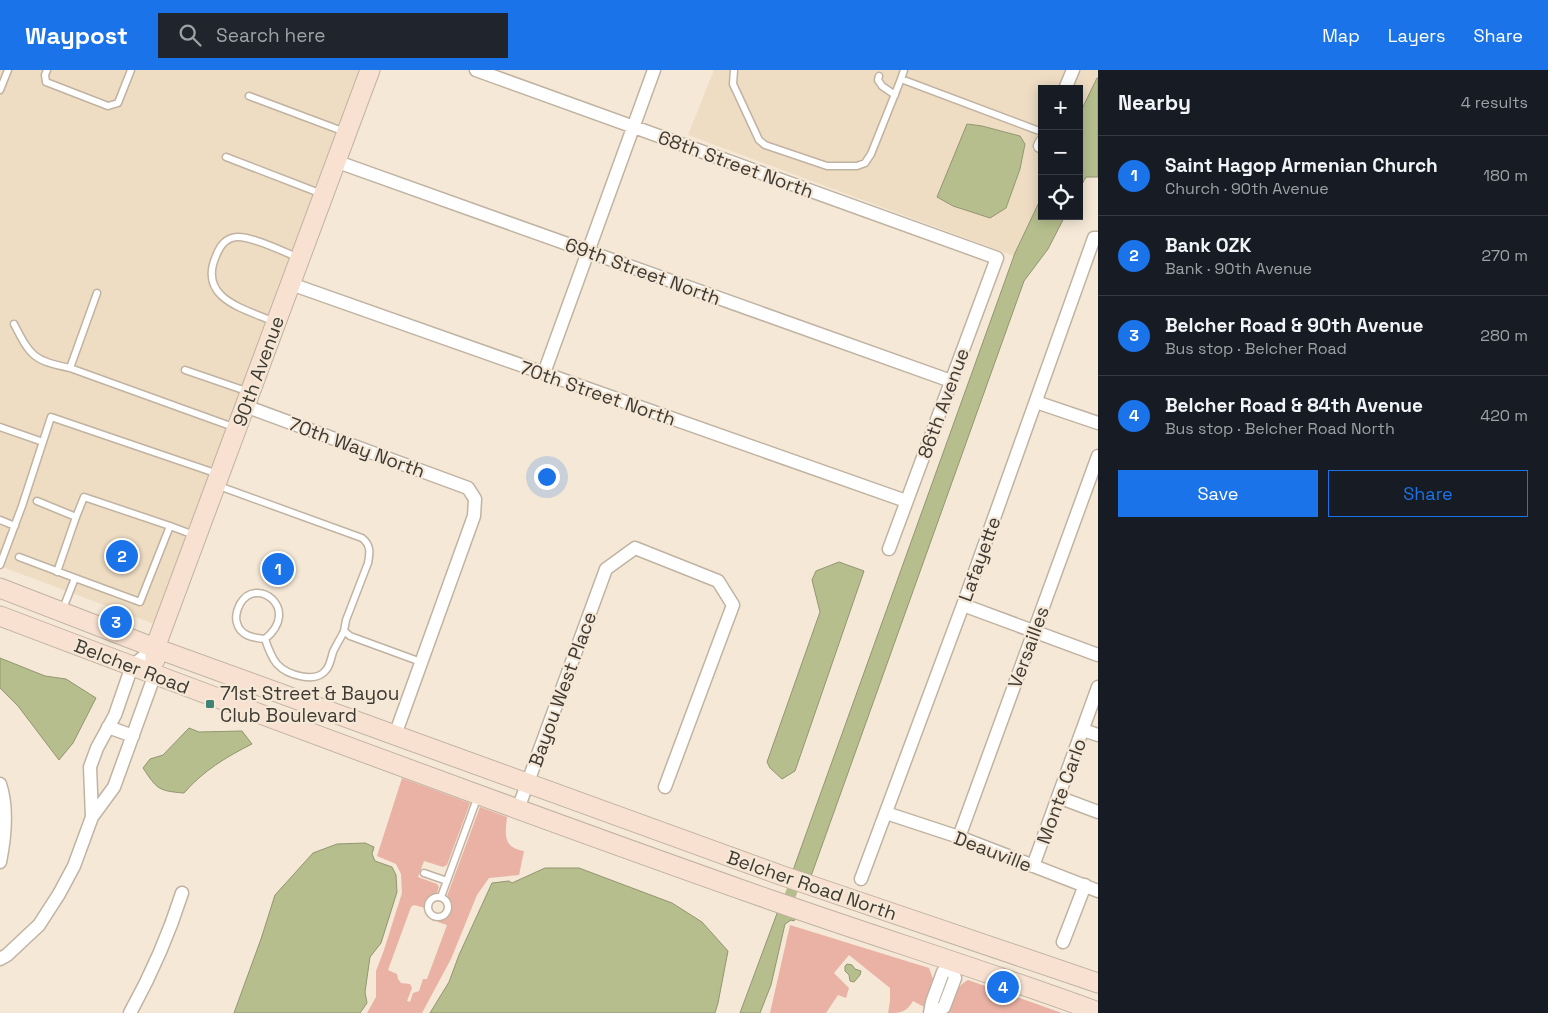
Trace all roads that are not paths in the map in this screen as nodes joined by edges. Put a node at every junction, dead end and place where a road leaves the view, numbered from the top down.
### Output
1 (8, 70) edge
2 (47, 70) edge
3 (130, 70) edge
4 (370, 70) edge
5 (476, 70) edge
6 (654, 70) edge
7 (734, 70) edge
8 (904, 70) edge
9 (1073, 70) edge
10 (878, 76) dead end
11 (901, 79) junction
12 (1067, 85) edge
13 (0, 90) edge
14 (895, 95) junction
15 (249, 96) dead end
16 (634, 127) junction
17 (1038, 130) edge
18 (346, 132) junction
19 (226, 157) dead end
20 (335, 161) junction
21 (323, 195) junction
22 (1096, 238) edge
23 (588, 251) junction
24 (300, 258) junction
25 (997, 258) joint
26 (291, 284) junction
27 (97, 293) dead end
28 (276, 323) junction
29 (14, 324) dead end
30 (70, 368) junction
31 (185, 370) dead end
32 (544, 373) junction
33 (951, 381) junction
34 (248, 399) junction
35 (1036, 402) junction
36 (1098, 423) edge
37 (0, 427) edge
38 (237, 429) junction
39 (43, 442) junction
40 (1098, 456) edge
41 (218, 480) junction
42 (37, 501) dead end
43 (906, 501) junction
44 (76, 517) junction
45 (0, 520) edge
46 (15, 526) junction
47 (170, 526) junction
48 (197, 536) junction
49 (889, 548) dead end
50 (2, 554) edge
51 (19, 557) dead end
52 (0, 565) edge
53 (58, 572) junction
54 (75, 578) junction
55 (0, 588) edge
56 (963, 605) junction
57 (62, 612) junction
58 (0, 616) edge
59 (344, 631) junction
60 (1034, 631) junction
61 (265, 639) junction
62 (155, 648) junction
63 (1098, 655) edge
64 (422, 662) junction
65 (132, 666) junction
66 (155, 674) junction
67 (1098, 688) edge
68 (108, 727) junction
69 (1083, 730) junction
70 (395, 735) junction
71 (1098, 735) edge
72 (133, 736) junction
73 (527, 783) junction
74 (0, 784) edge
75 (666, 787) dead end
76 (478, 794) junction
77 (1058, 797) junction
78 (518, 809) junction
79 (1098, 812) edge
80 (886, 813) junction
81 (92, 817) junction
82 (959, 838) junction
83 (0, 862) edge
84 (1033, 866) junction
85 (424, 873) dead end
86 (861, 879) dead end
87 (447, 881) junction
88 (1085, 885) junction
89 (1098, 891) edge
90 (182, 893) dead end
91 (441, 897) dead end
92 (963, 937) junction
93 (1063, 942) dead end
94 (0, 959) edge
95 (953, 965) junction
96 (1098, 983) edge
97 (1098, 1012) edge
98 (130, 1013) edge
99 (932, 1013) edge

1 - 13 lane
2 - 3 lane
4 - 18 main road, 90th Avenue
5 - 16 street, 68th Street North
6 - 16 street
7 - 14 lane
8 - 11 lane
9 - 12 street
10 - 14 lane
11 - 14 lane
11 - 17 lane
15 - 18 lane
16 - 23 street
16 - 25 street, 68th Street North
18 - 20 main road, 90th Avenue
19 - 21 lane
20 - 21 main road, 90th Avenue
20 - 23 street, 69th Street North
21 - 24 main road, 90th Avenue
22 - 35 street, Lafayette
23 - 32 street
23 - 33 street, 69th Street North
24 - 26 main road, 90th Avenue
24 - 28 lane
25 - 33 street, 86th Avenue
26 - 28 main road, 90th Avenue
26 - 32 street, 70th Street North
27 - 30 lane
28 - 34 main road, 90th Avenue
29 - 30 lane
30 - 38 lane
31 - 34 lane
32 - 43 street, 70th Street North
33 - 43 street, 86th Avenue
34 - 38 main road, 90th Avenue
34 - 64 street, 70th Way North
35 - 36 street
35 - 56 street, Lafayette
37 - 39 lane
38 - 41 main road, 90th Avenue
39 - 41 lane
39 - 46 lane
40 - 60 street, Versailles
41 - 48 main road, 90th Avenue
41 - 59 lane
42 - 44 lane
43 - 49 street, 86th Avenue
44 - 47 lane
44 - 53 lane
45 - 46 lane
46 - 50 lane
47 - 48 lane
47 - 54 lane
48 - 62 main road, 90th Avenue
50 - 52 lane
51 - 53 lane
53 - 54 lane
54 - 57 lane
55 - 57 main road, Belcher Road
56 - 60 street
56 - 80 street, Lafayette
57 - 62 main road, Belcher Road
58 - 65 main road, Belcher Road
59 - 61 lane
59 - 64 lane
60 - 63 street
60 - 82 street, Versailles
61 - 61 lane
62 - 65 street
62 - 66 main road, 90th Avenue
62 - 70 main road, Belcher Road
64 - 70 street
65 - 66 main road, Belcher Road
65 - 68 street
66 - 72 street
66 - 76 main road, Belcher Road
67 - 69 street, Monte Carlo
68 - 72 street
68 - 81 street
69 - 71 street
69 - 77 street, Monte Carlo
70 - 73 main road, Belcher Road
72 - 81 street
73 - 75 street, Bayou West Place
73 - 78 street, Bayou West Place
73 - 92 main road, Belcher Road North
74 - 83 street
76 - 78 main road, Belcher Road
76 - 87 lane
77 - 79 street
77 - 84 street, Monte Carlo
78 - 95 main road, Belcher Road North
80 - 82 street, Deauville
80 - 86 street, Lafayette
81 - 94 street
82 - 84 street, Deauville
84 - 88 street, Deauville
85 - 87 lane
87 - 91 lane
88 - 89 street, Deauville
88 - 93 street
90 - 98 street
92 - 95 main road
92 - 96 main road, Belcher Road North
95 - 97 main road, Belcher Road North
95 - 99 street

